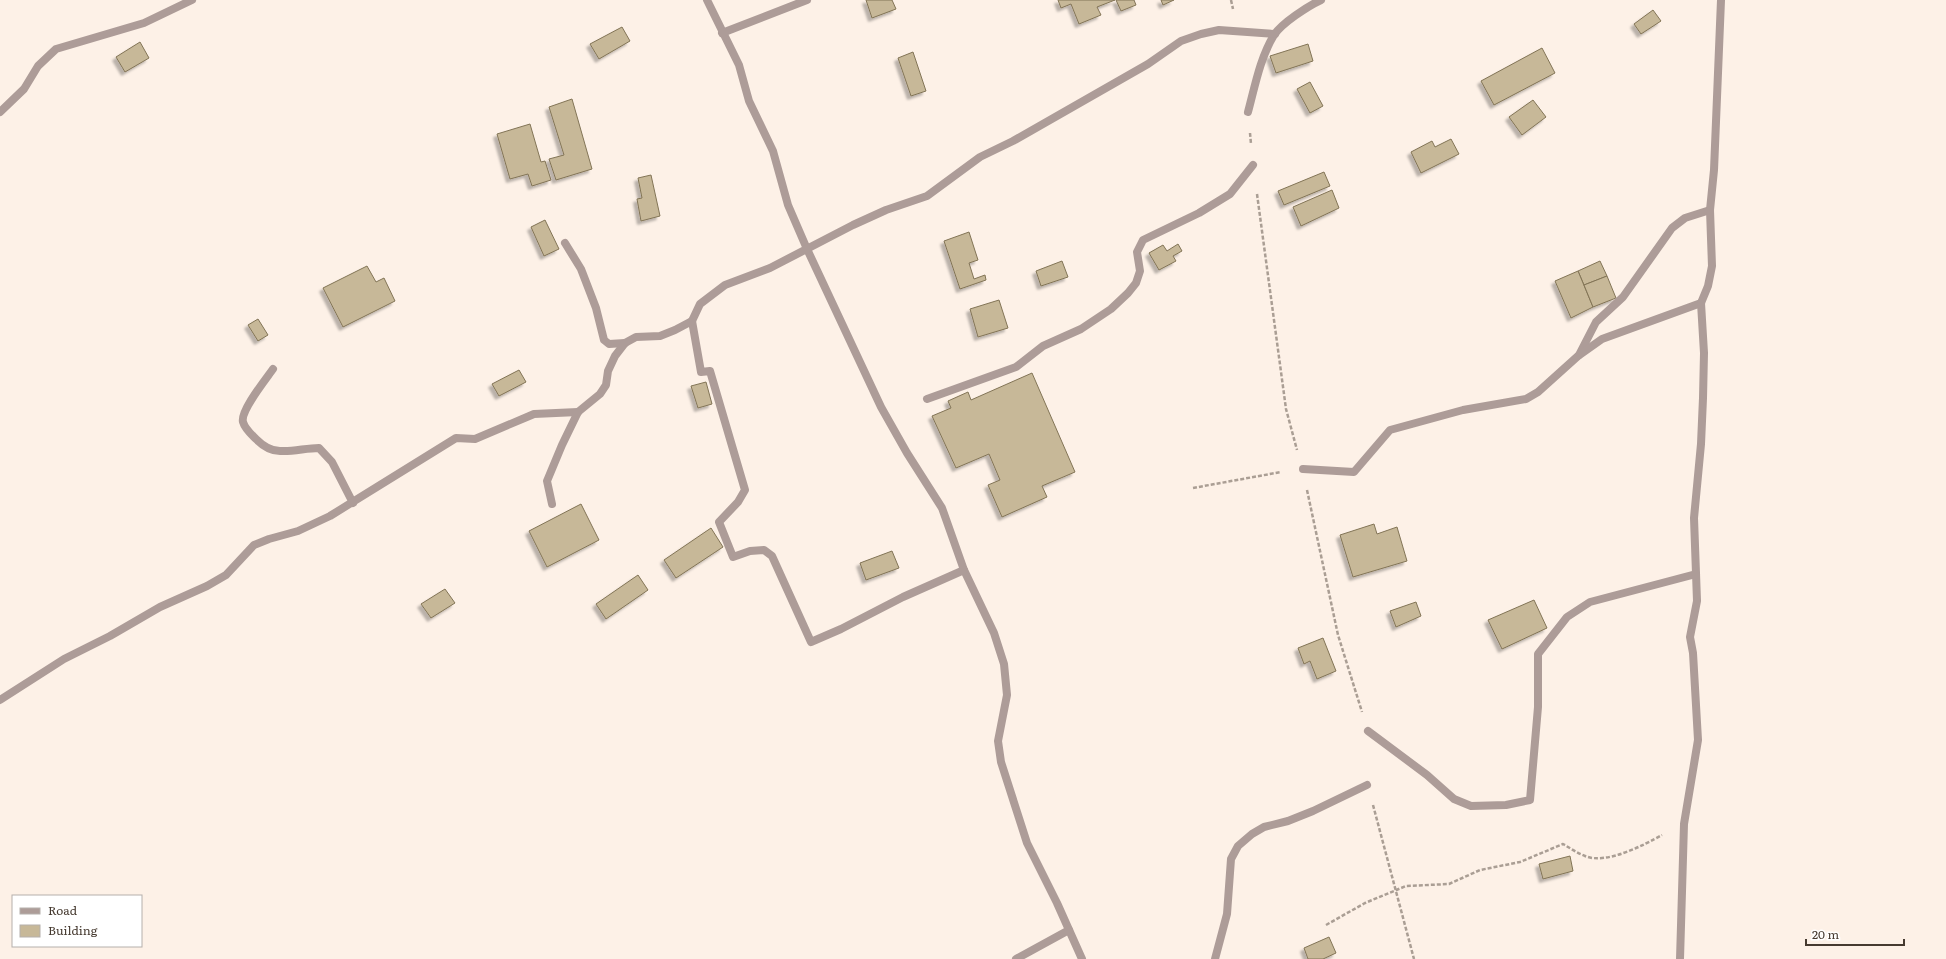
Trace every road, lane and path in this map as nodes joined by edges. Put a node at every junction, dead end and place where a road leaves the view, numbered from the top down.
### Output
1 (192, 0) edge
2 (707, 0) edge
3 (808, 0) edge
4 (1321, 0) edge
5 (1721, 0) edge
6 (722, 33) junction
7 (1275, 34) junction
8 (0, 112) edge
9 (1248, 112) dead end
10 (1253, 165) dead end
11 (1710, 210) junction
12 (565, 243) dead end
13 (807, 249) junction
14 (1701, 303) junction
15 (692, 321) junction
16 (625, 344) junction
17 (1578, 356) junction
18 (273, 369) dead end
19 (927, 399) dead end
20 (578, 412) junction
21 (1303, 469) joint
22 (1193, 488) dead end
23 (353, 503) junction
24 (552, 504) dead end
25 (964, 570) junction
26 (1696, 574) junction
27 (0, 700) edge
28 (1368, 731) dead end
29 (1368, 785) dead end
30 (1684, 824) junction
31 (1326, 925) dead end
32 (1069, 930) junction
33 (1016, 959) edge
34 (1082, 959) edge
35 (1215, 959) edge
36 (1680, 959) edge

1 - 8 street
2 - 6 street
3 - 6 street
4 - 7 street
5 - 11 street
6 - 13 street
7 - 9 street
7 - 13 street
10 - 19 street
11 - 14 street
11 - 17 street
12 - 16 street
13 - 15 street
13 - 25 street
14 - 17 street
14 - 26 street
15 - 16 street
15 - 25 street
16 - 20 street
17 - 21 street
18 - 23 street
20 - 23 street
20 - 24 street
21 - 22 path
23 - 27 street
25 - 32 street
26 - 28 street
26 - 30 street
29 - 35 street
30 - 31 path
30 - 36 street
32 - 33 street
32 - 34 street

